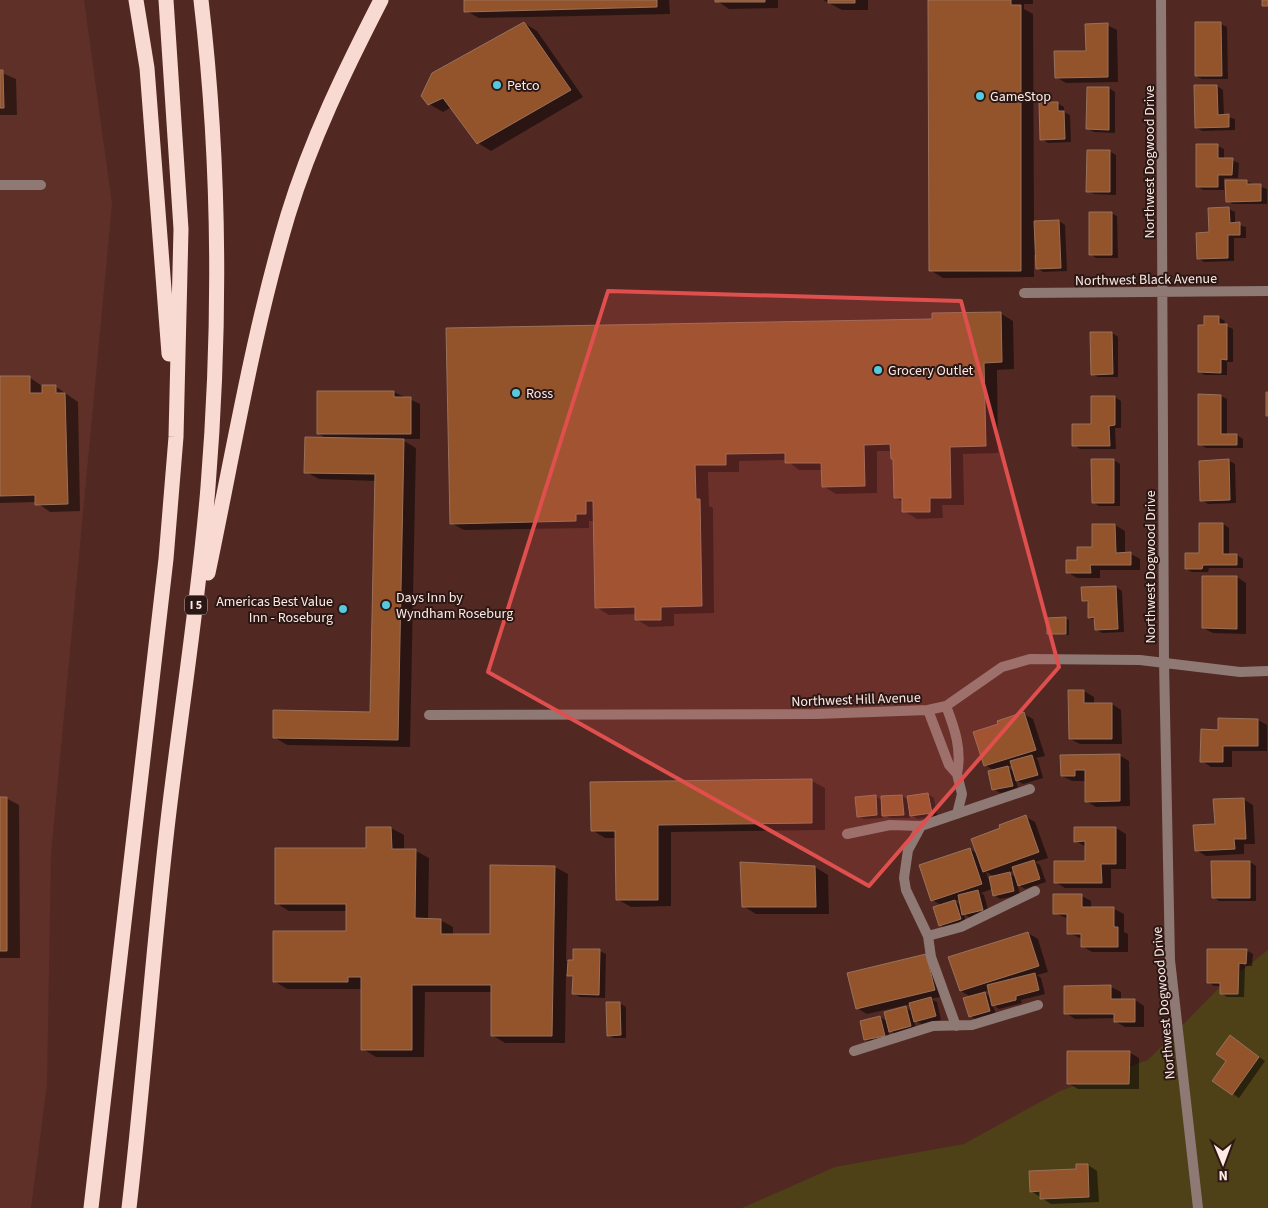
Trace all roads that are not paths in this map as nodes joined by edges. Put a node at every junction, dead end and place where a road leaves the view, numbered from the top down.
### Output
1 (136, 0) edge
2 (166, 0) edge
3 (201, 0) edge
4 (381, 0) edge
5 (1161, 0) edge
6 (0, 185) edge
7 (41, 185) dead end
8 (1268, 291) edge
9 (1164, 292) junction
10 (1024, 294) dead end
11 (176, 437) junction
12 (190, 655) junction
13 (1164, 662) junction
14 (1268, 672) edge
15 (946, 706) junction
16 (928, 710) junction
17 (429, 715) dead end
18 (957, 774) junction
19 (1030, 789) dead end
20 (957, 814) junction
21 (921, 826) junction
22 (847, 834) dead end
23 (1035, 891) dead end
24 (928, 936) junction
25 (1038, 1005) dead end
26 (956, 1026) junction
27 (854, 1051) dead end
28 (91, 1208) edge
29 (128, 1208) edge
30 (1198, 1208) edge

1 - 11 highway
2 - 11 highway
3 - 12 highway, I 5
4 - 12 highway
5 - 9 street, Northwest Dogwood Drive
6 - 7 street
8 - 9 street, Northwest Black Avenue
9 - 10 street, Northwest Black Avenue
9 - 13 street, Northwest Dogwood Drive
11 - 28 highway
12 - 29 highway, I 5
13 - 14 street, Northwest Hill Avenue
13 - 15 street, Northwest Hill Avenue
13 - 30 street, Northwest Dogwood Drive
15 - 16 street, Northwest Hill Avenue
15 - 18 street
16 - 17 street, Northwest Hill Avenue
16 - 18 street
18 - 20 street
19 - 20 street
20 - 21 street
21 - 22 street
21 - 24 street
23 - 24 street
24 - 26 street
25 - 26 street
26 - 27 street

